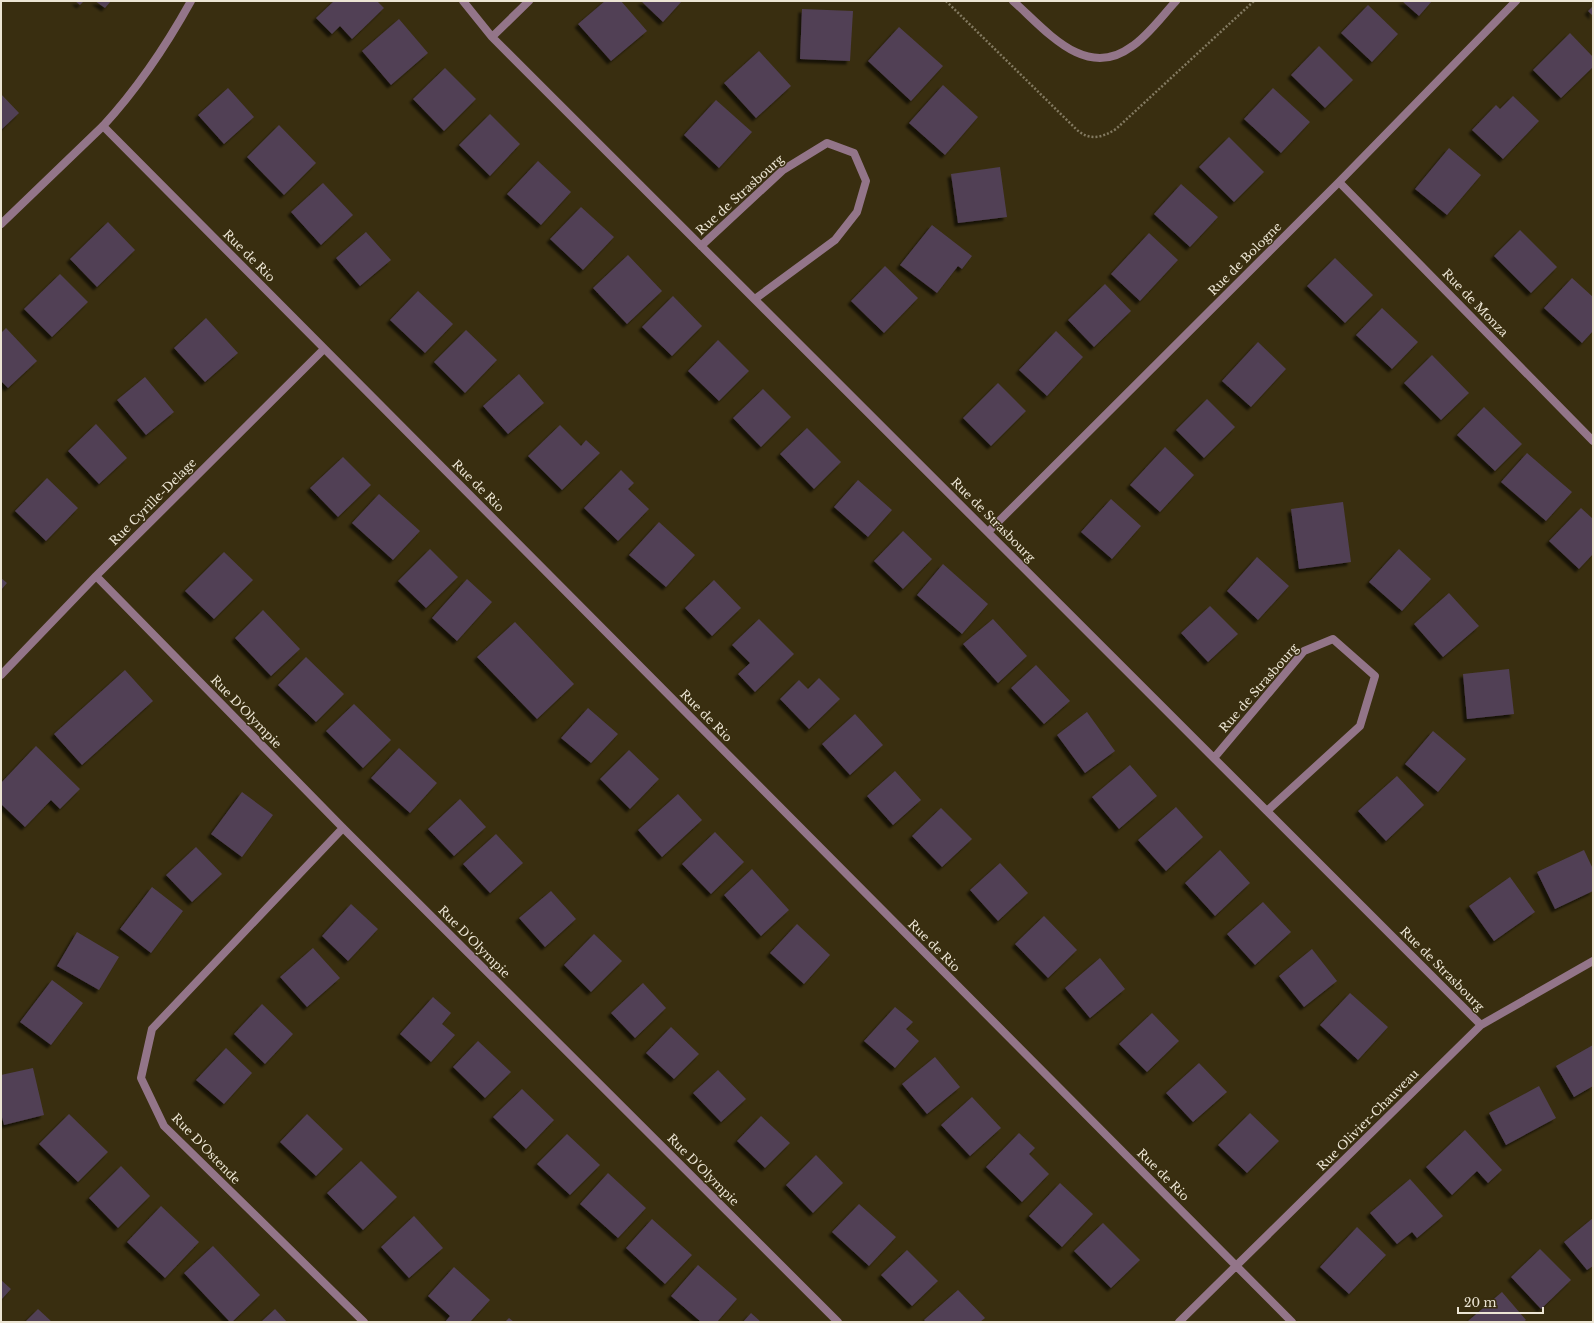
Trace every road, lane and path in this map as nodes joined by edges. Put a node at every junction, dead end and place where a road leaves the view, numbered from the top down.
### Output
1 (191, 1) edge
2 (463, 1) edge
3 (529, 1) edge
4 (1013, 1) edge
5 (1176, 1) edge
6 (1516, 1) edge
7 (492, 37) junction
8 (103, 126) junction
9 (1339, 182) junction
10 (1, 224) edge
11 (701, 246) junction
12 (755, 299) junction
13 (324, 349) junction
14 (1593, 441) edge
15 (988, 532) junction
16 (96, 576) junction
17 (1, 675) edge
18 (1214, 758) junction
19 (1267, 811) junction
20 (343, 828) junction
21 (1593, 961) edge
22 (1481, 1025) junction
23 (1236, 1266) junction
24 (364, 1322) edge
25 (838, 1322) edge
26 (1179, 1322) edge
27 (1292, 1322) edge

1 - 8 street
2 - 7 street, Rue de Strasbourg
3 - 7 street
4 - 5 street
6 - 9 street, Rue de Bologne
7 - 11 street, Rue de Strasbourg
8 - 10 street
8 - 13 street, Rue de Rio
9 - 14 street, Rue de Monza
9 - 15 street, Rue de Bologne
11 - 12 street, Rue de Strasbourg
11 - 12 street, Rue de Strasbourg
12 - 15 street, Rue de Strasbourg
13 - 16 street, Rue Cyrille-Delage
13 - 23 street, Rue de Rio
15 - 18 street, Rue de Strasbourg
16 - 17 street, Rue Cyrille-Delage
16 - 20 street, Rue D'Olympie
18 - 19 street, Rue de Strasbourg
18 - 19 street, Rue de Strasbourg
19 - 22 street, Rue de Strasbourg
20 - 24 street, Rue D'Ostende
20 - 25 street, Rue D'Olympie
21 - 22 street, Rue Olivier-Chauveau
22 - 23 street, Rue Olivier-Chauveau
23 - 26 street, Rue Olivier-Chauveau
23 - 27 street, Rue de Rio

